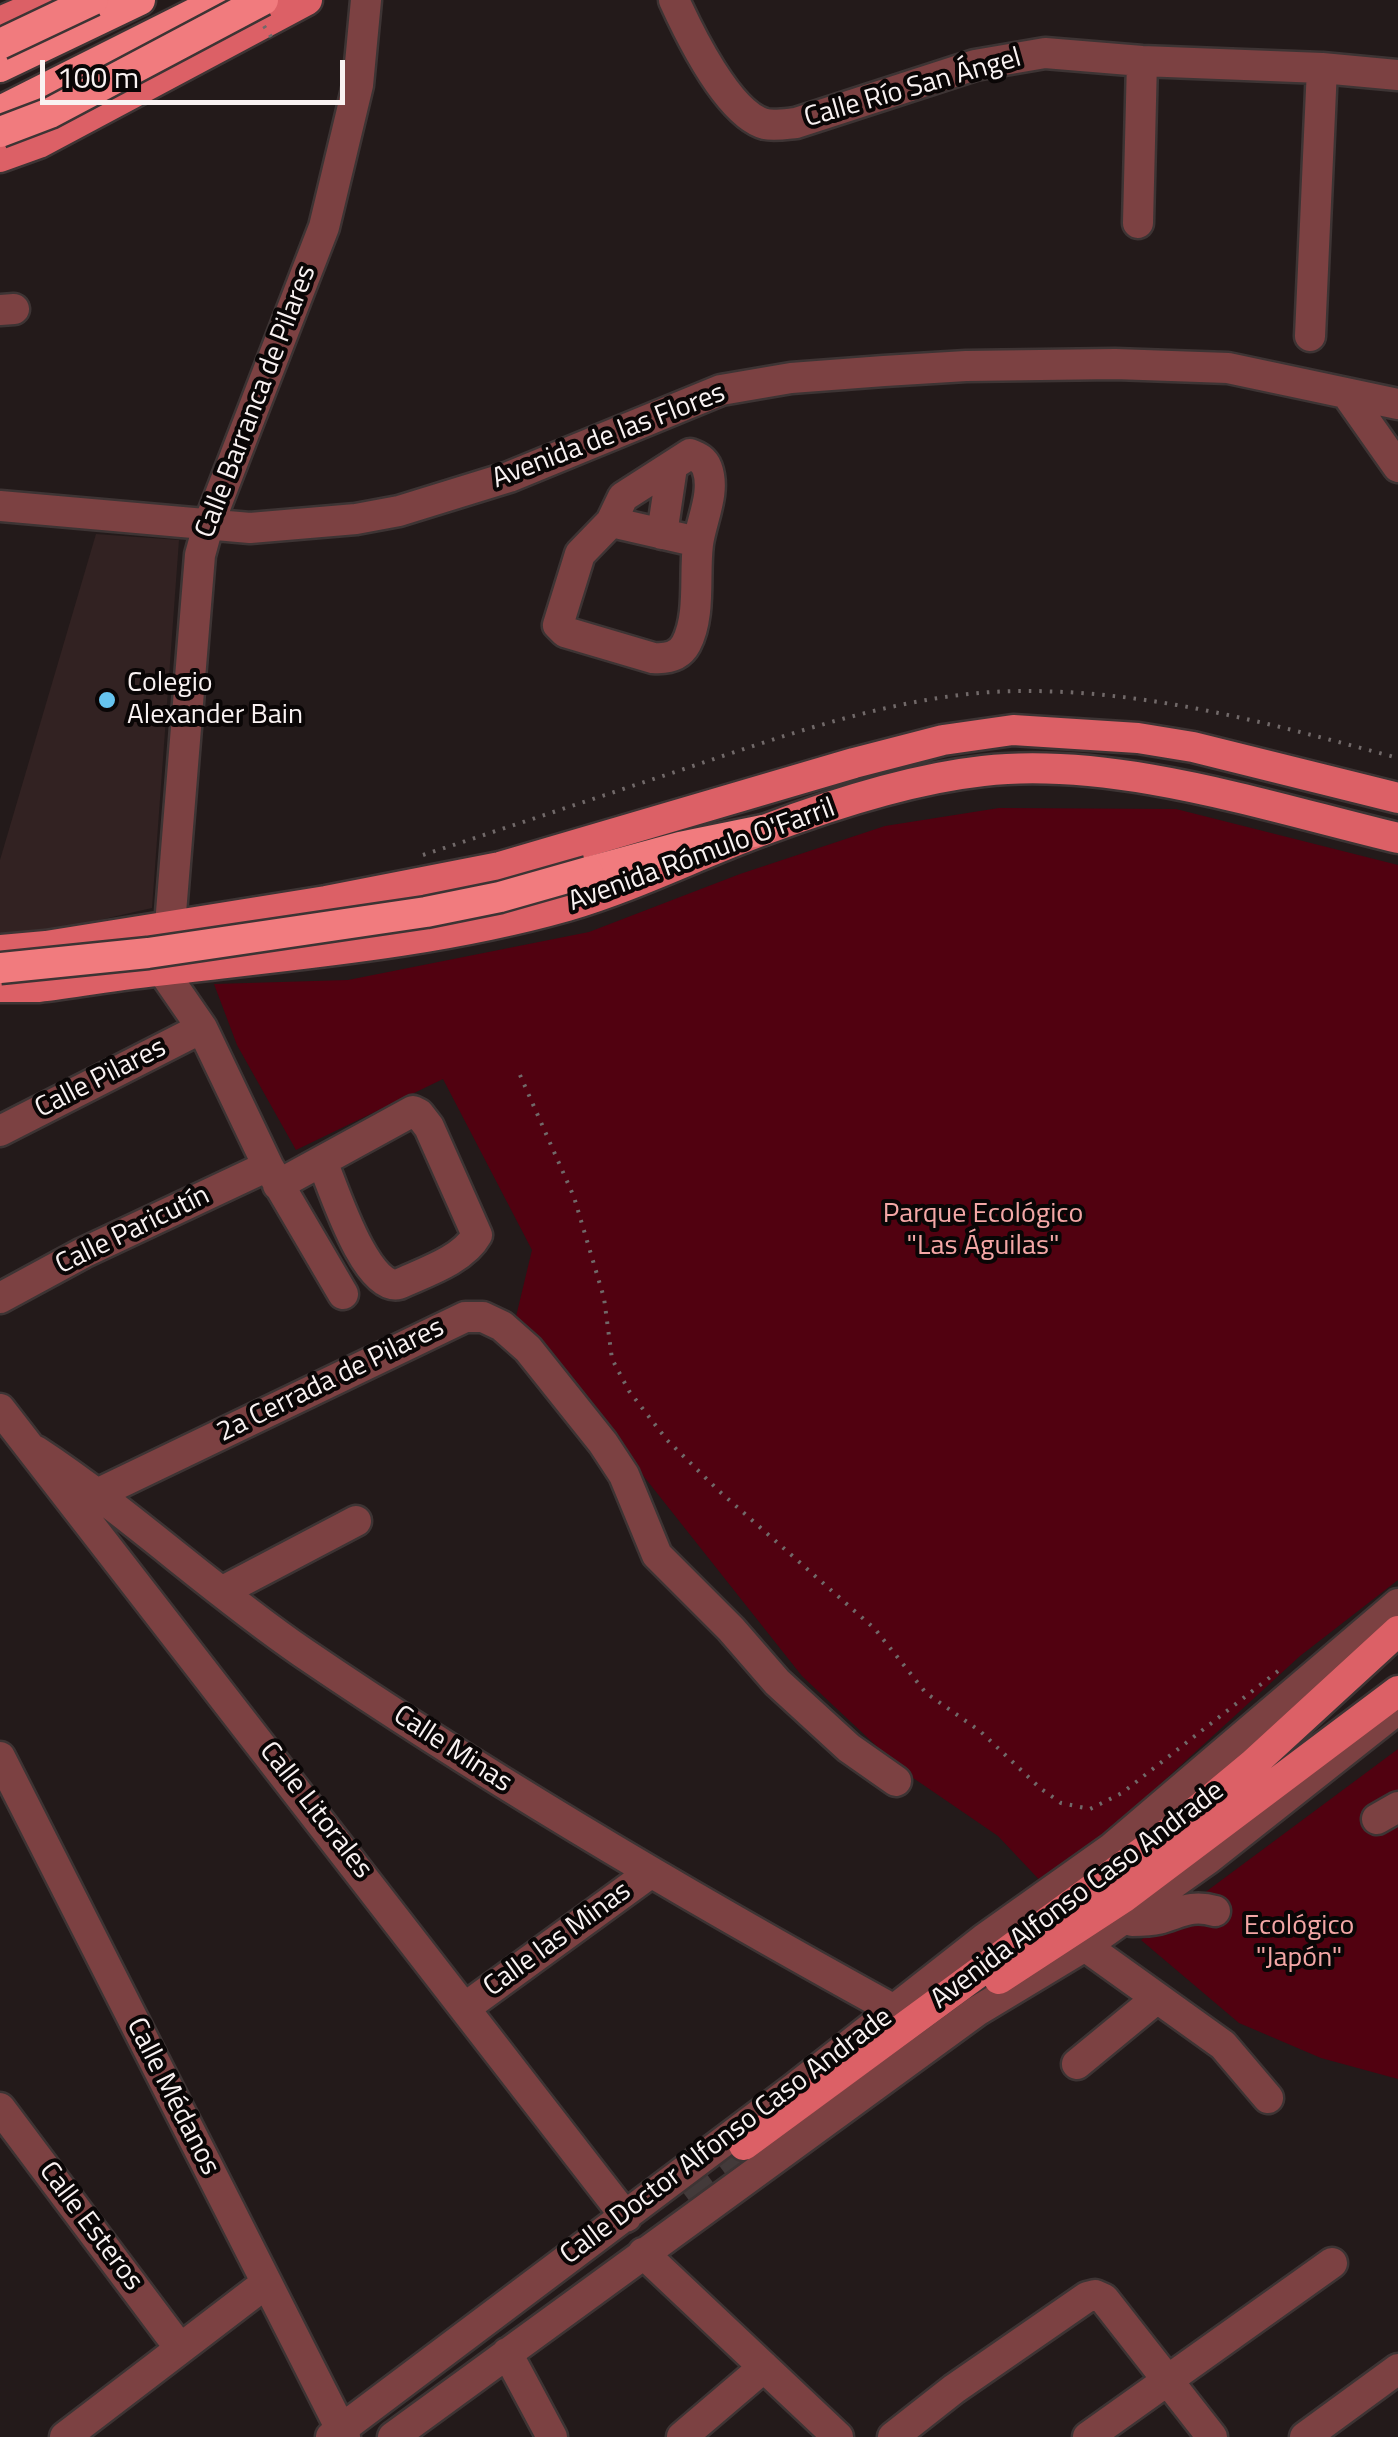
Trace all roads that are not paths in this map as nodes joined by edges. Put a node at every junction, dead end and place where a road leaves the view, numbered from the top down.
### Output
1 (50, 0) edge
2 (93, 0) edge
3 (140, 0) edge
4 (184, 0) edge
5 (220, 0) edge
6 (263, 0) edge
7 (307, 0) edge
8 (366, 0) edge
9 (674, 0) edge
10 (0, 22) edge
11 (0, 43) edge
12 (30, 52) junction
13 (1142, 62) junction
14 (0, 67) edge
15 (1322, 68) junction
16 (1398, 75) edge
17 (0, 90) edge
18 (0, 111) edge
19 (0, 132) edge
20 (0, 157) edge
21 (1138, 224) dead end
22 (1310, 336) dead end
23 (1346, 393) junction
24 (1398, 404) edge
25 (683, 406) junction
26 (681, 461) junction
27 (1398, 468) edge
28 (0, 506) edge
29 (611, 522) junction
30 (208, 526) junction
31 (662, 534) junction
32 (698, 542) junction
33 (1398, 798) edge
34 (763, 830) junction
35 (1398, 838) edge
36 (178, 924) junction
37 (0, 950) edge
38 (194, 967) junction
39 (0, 968) edge
40 (162, 970) junction
41 (0, 987) edge
42 (202, 1028) junction
43 (0, 1131) edge
44 (322, 1161) junction
45 (273, 1176) junction
46 (343, 1294) dead end
47 (0, 1298) edge
48 (0, 1409) edge
49 (36, 1451) junction
50 (100, 1493) junction
51 (356, 1522) dead end
52 (223, 1591) junction
53 (1398, 1604) edge
54 (1398, 1631) edge
55 (1398, 1691) edge
56 (1389, 1709) edge
57 (1333, 1750) junction
58 (0, 1757) edge
59 (896, 1781) dead end
60 (650, 1873) junction
61 (1215, 1911) dead end
62 (1119, 1922) junction
63 (1084, 1946) junction
64 (1156, 1999) junction
65 (466, 2007) junction
66 (894, 2010) junction
67 (1077, 2064) dead end
68 (1268, 2098) dead end
69 (0, 2108) edge
70 (626, 2216) junction
71 (643, 2253) junction
72 (1332, 2263) dead end
73 (266, 2284) junction
74 (179, 2347) junction
75 (507, 2353) junction
76 (764, 2367) junction
77 (1398, 2369) edge
78 (1168, 2379) junction
79 (339, 2435) edge
80 (65, 2437) edge
81 (393, 2437) edge
82 (552, 2437) edge
83 (682, 2437) edge
84 (838, 2437) edge
85 (893, 2437) edge
86 (1088, 2437) edge
87 (1212, 2437) edge
88 (1305, 2437) edge

1 - 10 main road
2 - 11 highway, bridge
3 - 12 highway
4 - 17 highway
5 - 18 highway
6 - 19 highway, bridge
7 - 20 main road
8 - 30 street, Calle Barranca de Pilares
9 - 13 street, Calle Río San Ángel
11 - 12 highway
12 - 14 highway
13 - 15 street, Calle Río San Ángel
13 - 21 street
15 - 16 street, Calle Río San Ángel
15 - 22 street
23 - 24 street, Avenida de las Flores
23 - 25 street, Avenida de las Flores
23 - 27 street
25 - 26 street
25 - 30 street, Avenida de las Flores
26 - 29 street
26 - 31 street
26 - 32 street
28 - 30 street, Avenida de las Flores
29 - 31 street
29 - 32 street
30 - 36 street, Calle Barranca de Pilares
31 - 32 street
33 - 36 main road, Avenida Rómulo O'Farril
34 - 35 main road, Avenida Rómulo O'Farril
34 - 38 main road, Avenida Rómulo O'Farril
34 - 39 highway, bridge
36 - 37 main road, Avenida Rómulo O'Farril
36 - 38 main road
36 - 40 street, Calle Barranca de Pilares
38 - 40 main road, Avenida Rómulo O'Farril
40 - 41 main road, Avenida Rómulo O'Farril
40 - 42 street
42 - 43 street, Calle Pilares
42 - 45 street
44 - 44 street, Calle Paricutín
44 - 45 street, Calle Paricutín
45 - 46 street
45 - 47 street, Calle Paricutín
48 - 49 street, Calle Litorales
49 - 50 street, Calle Minas
49 - 65 street, Calle Litorales
50 - 52 street, Calle Minas
50 - 59 street, 2a Cerrada de Pilares
51 - 52 street
52 - 60 street, Calle Minas
53 - 66 street, Calle Doctor Alfonso Caso Andrade
54 - 57 main road, Avenida Alfonso Caso Andrade
55 - 56 main road, Avenida Alfonso Caso Andrade
56 - 57 main road, Avenida Alfonso Caso Andrade
57 - 62 street, Calle Doctor Alfonso Caso Andrade
58 - 73 street, Calle Médanos
60 - 65 street, Calle las Minas
60 - 66 street, Calle Minas
61 - 62 street
62 - 63 street, Calle Doctor Alfonso Caso Andrade
63 - 64 street
63 - 71 street, Calle Doctor Alfonso Caso Andrade
64 - 67 street
64 - 68 street
65 - 70 street, Calle Litorales
66 - 70 street, Calle Doctor Alfonso Caso Andrade
69 - 74 street, Calle Esteros
70 - 79 street, Calle Doctor Alfonso Caso Andrade
71 - 75 street, Calle Doctor Alfonso Caso Andrade
71 - 76 street
72 - 78 street
73 - 74 street
73 - 79 street, Calle Médanos
74 - 80 street
75 - 81 street, Calle Doctor Alfonso Caso Andrade
75 - 82 street
76 - 83 street
76 - 84 street
77 - 88 street
78 - 85 street
78 - 86 street
78 - 87 street

